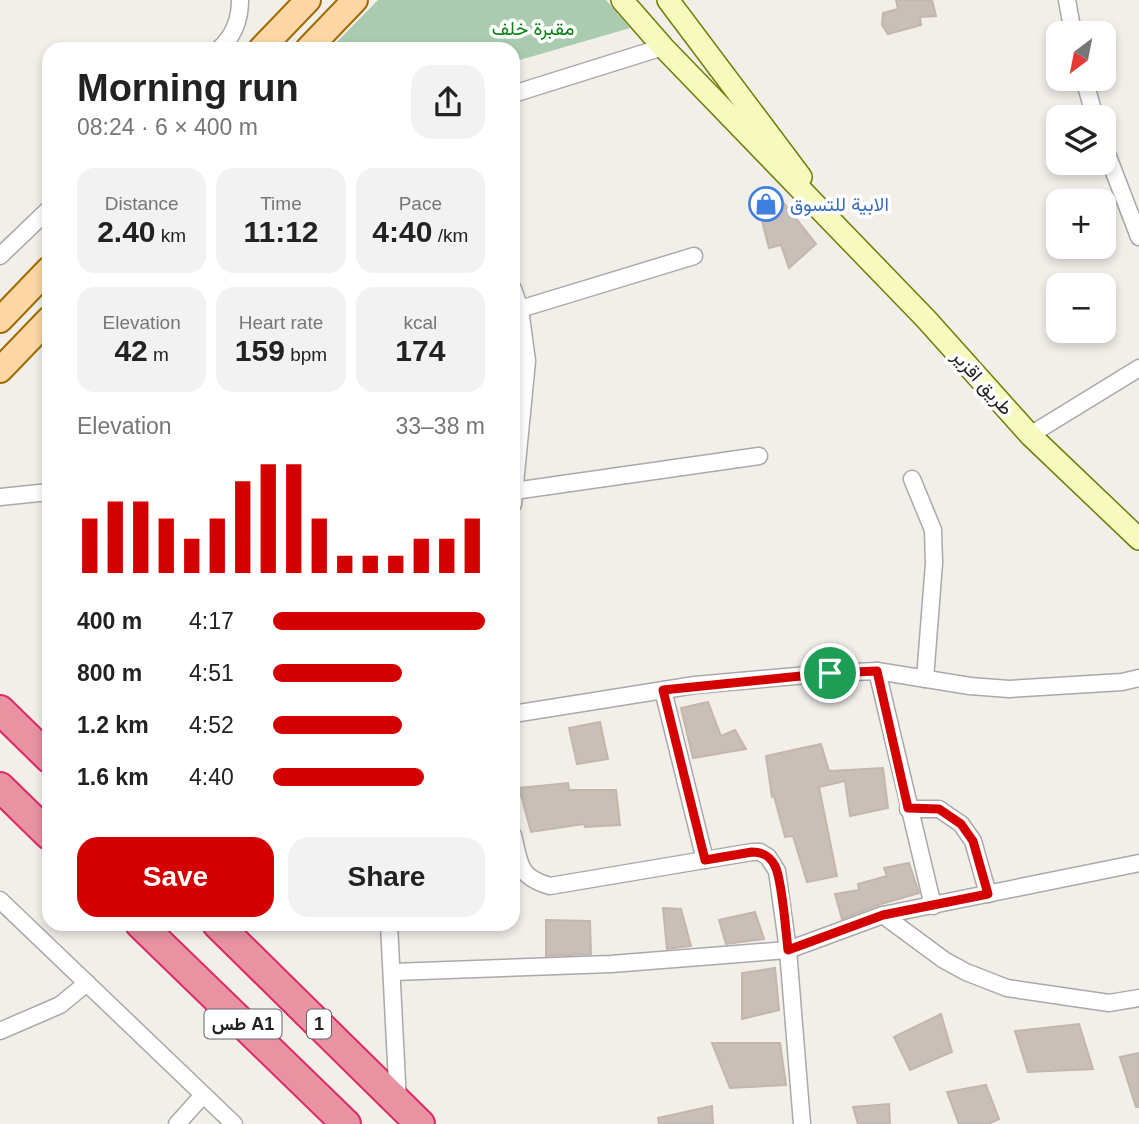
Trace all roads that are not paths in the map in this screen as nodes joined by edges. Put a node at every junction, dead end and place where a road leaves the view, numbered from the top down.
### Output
1 (240, 0) edge
2 (308, 0) edge
3 (355, 0) edge
4 (622, 0) edge
5 (668, 0) edge
6 (1067, 0) edge
7 (1071, 21) edge
8 (227, 42) edge
9 (268, 42) edge
10 (315, 42) edge
11 (663, 47) junction
12 (520, 92) edge
13 (1115, 175) edge
14 (42, 216) edge
15 (833, 221) junction
16 (1139, 237) edge
17 (0, 256) edge
18 (694, 256) dead end
19 (42, 277) edge
20 (520, 309) joint
21 (0, 320) edge
22 (42, 326) edge
23 (1139, 368) edge
24 (0, 370) edge
25 (520, 411) edge
26 (1030, 435) junction
27 (760, 456) dead end
28 (912, 479) dead end
29 (42, 493) edge
30 (0, 497) edge
31 (520, 497) edge
32 (1139, 539) edge
33 (877, 671) junction
34 (1139, 678) edge
35 (925, 679) junction
36 (663, 690) junction
37 (0, 710) edge
38 (520, 713) edge
39 (42, 751) edge
40 (0, 787) edge
41 (908, 808) junction
42 (42, 828) edge
43 (520, 860) edge
44 (705, 860) junction
45 (1139, 863) edge
46 (988, 894) junction
47 (0, 900) edge
48 (933, 906) junction
49 (883, 915) junction
50 (147, 931) edge
51 (224, 931) edge
52 (390, 931) edge
53 (788, 950) junction
54 (393, 972) junction
55 (87, 983) junction
56 (1139, 998) edge
57 (0, 1031) edge
58 (203, 1096) junction
59 (398, 1102) junction
60 (177, 1124) edge
61 (234, 1124) edge
62 (346, 1124) edge
63 (421, 1124) edge
64 (802, 1124) edge

1 - 8 street
2 - 9 main road
3 - 10 main road
4 - 11 street, طريق اقزير
5 - 15 street, طريق اقزير
6 - 7 street
11 - 12 street
11 - 15 street, طريق اقزير
13 - 16 street
14 - 17 street
15 - 26 street, طريق اقزير
18 - 20 street
19 - 21 main road
20 - 25 street
22 - 24 main road
23 - 26 street
26 - 32 street, طريق اقزير
27 - 31 street
28 - 35 street
29 - 30 street
33 - 35 street
33 - 36 street
33 - 41 street
34 - 35 street
36 - 38 street
36 - 44 street
37 - 39 highway
40 - 42 highway
41 - 46 street
41 - 48 street
43 - 44 street
44 - 53 street
45 - 46 street
46 - 48 street
47 - 55 street
48 - 49 street
49 - 53 street
49 - 56 street
50 - 62 highway, طس A1
51 - 59 highway, 1
52 - 54 street
53 - 54 street
53 - 64 street
54 - 59 street
55 - 57 street
55 - 58 street
58 - 60 street
58 - 61 street
59 - 63 highway, 1

